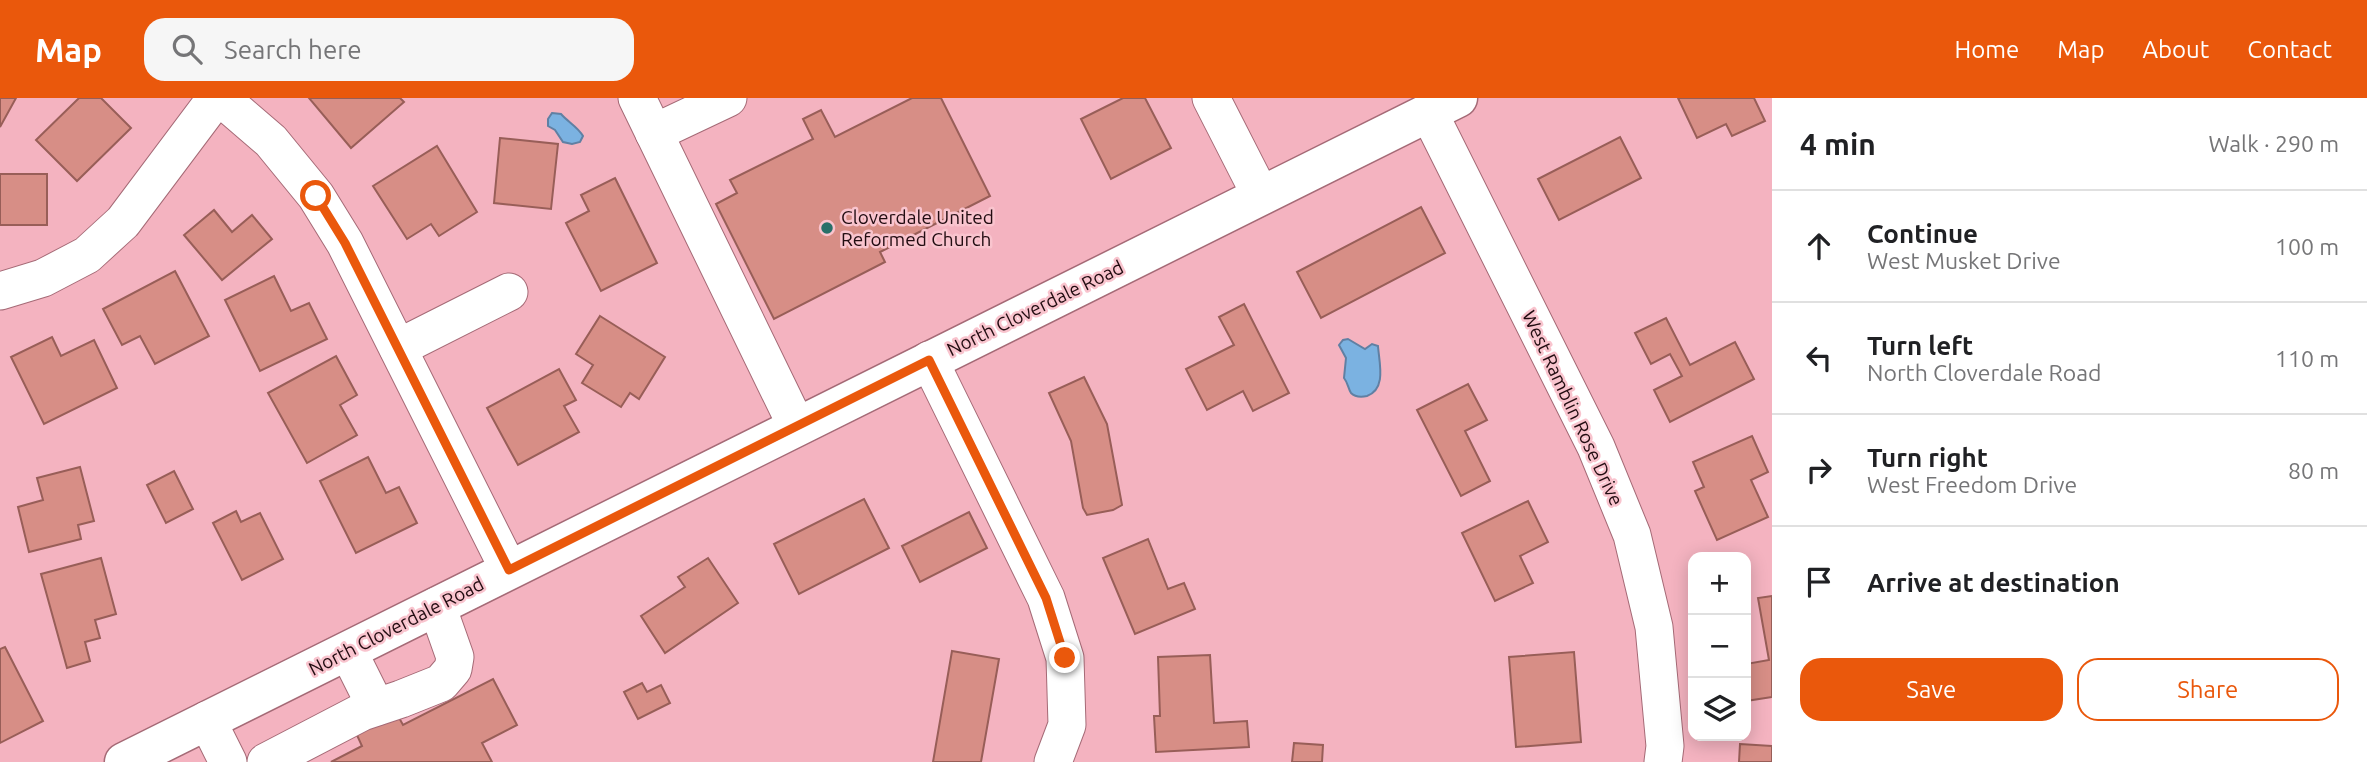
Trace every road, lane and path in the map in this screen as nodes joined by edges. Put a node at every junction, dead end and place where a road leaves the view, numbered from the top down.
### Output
1 (216, 98) edge
2 (221, 98) edge
3 (637, 98) edge
4 (728, 98) edge
5 (1211, 98) edge
6 (1444, 105) edge
7 (654, 133) junction
8 (1261, 196) junction
9 (0, 291) edge
10 (509, 292) dead end
11 (398, 348) junction
12 (929, 360) junction
13 (797, 427) junction
14 (509, 570) junction
15 (437, 606) junction
16 (348, 651) junction
17 (376, 707) junction
18 (207, 720) junction
19 (124, 762) edge
20 (228, 762) edge
21 (266, 762) edge
22 (1053, 762) edge
23 (1664, 762) edge

1 - 9 street
2 - 11 street
3 - 7 street
4 - 7 street
5 - 8 street
6 - 8 main road, North Cloverdale Road
6 - 23 street, West Ramblin Rose Drive
7 - 13 street
8 - 12 main road, North Cloverdale Road
10 - 11 street
11 - 14 street
12 - 13 main road, North Cloverdale Road
12 - 22 street
13 - 14 main road, North Cloverdale Road
14 - 15 main road, North Cloverdale Road
15 - 16 main road, North Cloverdale Road
15 - 17 street
16 - 17 street
16 - 18 main road, North Cloverdale Road
17 - 21 street
18 - 19 main road, North Cloverdale Road
18 - 20 street

